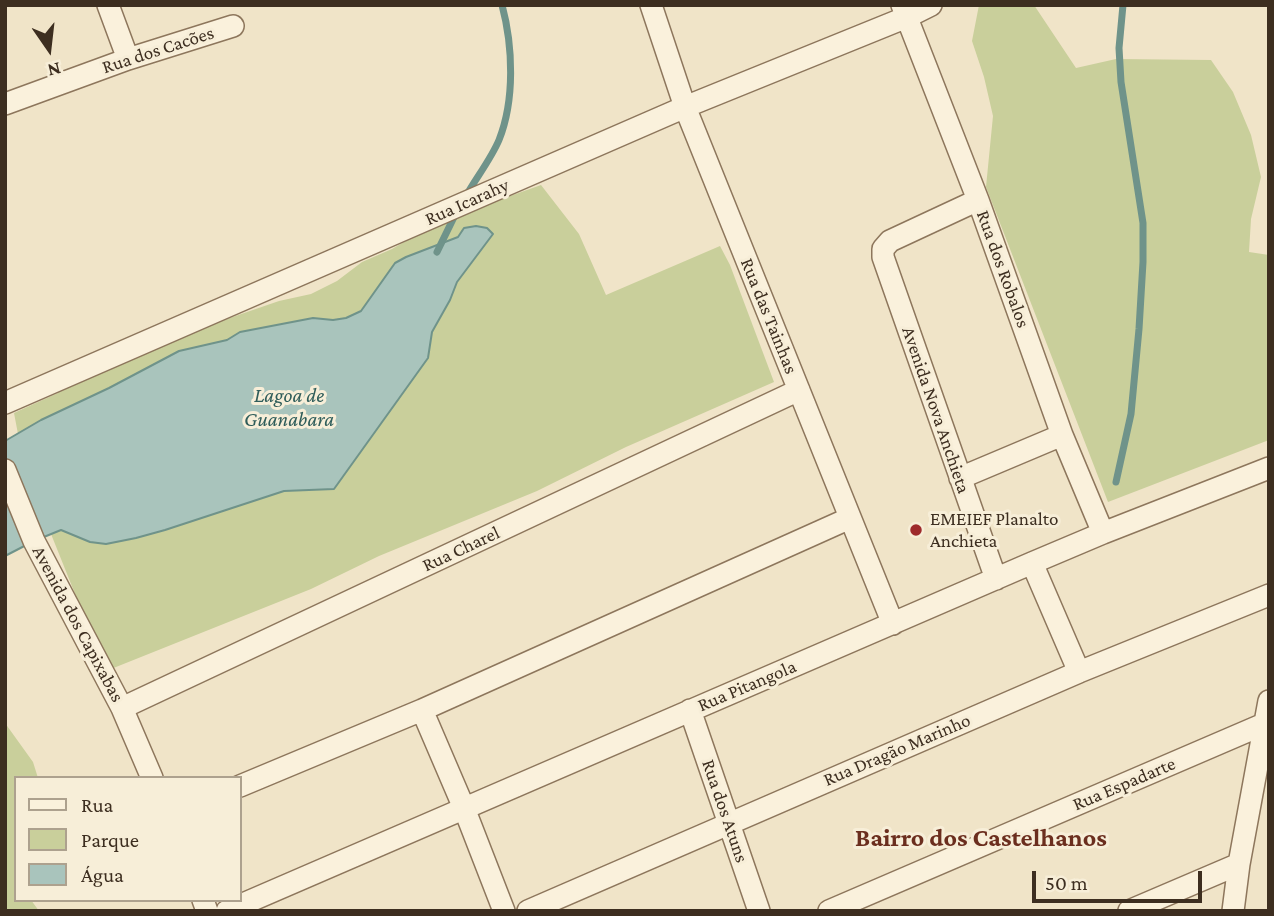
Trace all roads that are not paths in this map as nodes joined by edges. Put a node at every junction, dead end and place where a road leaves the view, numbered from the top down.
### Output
1 (108, 5) edge
2 (651, 5) edge
3 (931, 5) edge
4 (904, 11) edge
5 (233, 26) dead end
6 (128, 59) junction
7 (5, 104) edge
8 (685, 107) junction
9 (978, 201) junction
10 (799, 390) junction
11 (5, 403) edge
12 (1062, 435) junction
13 (1269, 468) edge
14 (5, 470) edge
15 (960, 478) junction
16 (850, 518) junction
17 (1103, 533) junction
18 (1032, 564) junction
19 (996, 579) junction
20 (1269, 595) edge
21 (893, 624) junction
22 (1079, 672) junction
23 (1269, 701) edge
24 (122, 708) junction
25 (422, 710) junction
26 (690, 710) junction
27 (1264, 724) junction
28 (151, 776) edge
29 (242, 785) edge
30 (464, 808) junction
31 (729, 823) junction
32 (1239, 864) junction
33 (227, 911) edge
34 (504, 911) edge
35 (528, 911) edge
36 (759, 911) edge
37 (829, 911) edge
38 (1129, 911) edge
39 (1233, 911) edge

1 - 6 street
2 - 8 street, Rua das Tainhas
3 - 4 street, Rua Icarahy
4 - 8 street, Rua Icarahy
4 - 9 street, Rua dos Robalos
5 - 6 street, Rua dos Cacões
6 - 7 street, Rua dos Cacões
8 - 10 street, Rua das Tainhas
8 - 11 street, Rua Icarahy
9 - 12 street, Rua dos Robalos
9 - 15 street, Avenida Nova Anchieta
10 - 16 street, Rua das Tainhas
10 - 24 street, Rua Charel
12 - 15 street
12 - 17 street, Rua dos Robalos
13 - 17 street, Rua Pitangola
14 - 24 street, Avenida dos Capixabas
15 - 19 street, Avenida Nova Anchieta
16 - 21 street, Rua das Tainhas
16 - 25 street
17 - 18 street, Rua Pitangola
18 - 19 street, Rua Pitangola
18 - 22 street
19 - 21 street, Rua Pitangola
20 - 22 street, Rua Dragão Marinho
21 - 26 street, Rua Pitangola
22 - 31 street, Rua Dragão Marinho
23 - 27 street
24 - 28 street, Avenida dos Capixabas
25 - 29 street
25 - 30 street
26 - 30 street, Rua Pitangola
26 - 31 street, Rua dos Atuns
27 - 32 street
27 - 37 street, Rua Espadarte
30 - 33 street, Rua Pitangola
30 - 34 street
31 - 35 street, Rua Dragão Marinho
31 - 36 street, Rua dos Atuns
32 - 38 street
32 - 39 street

